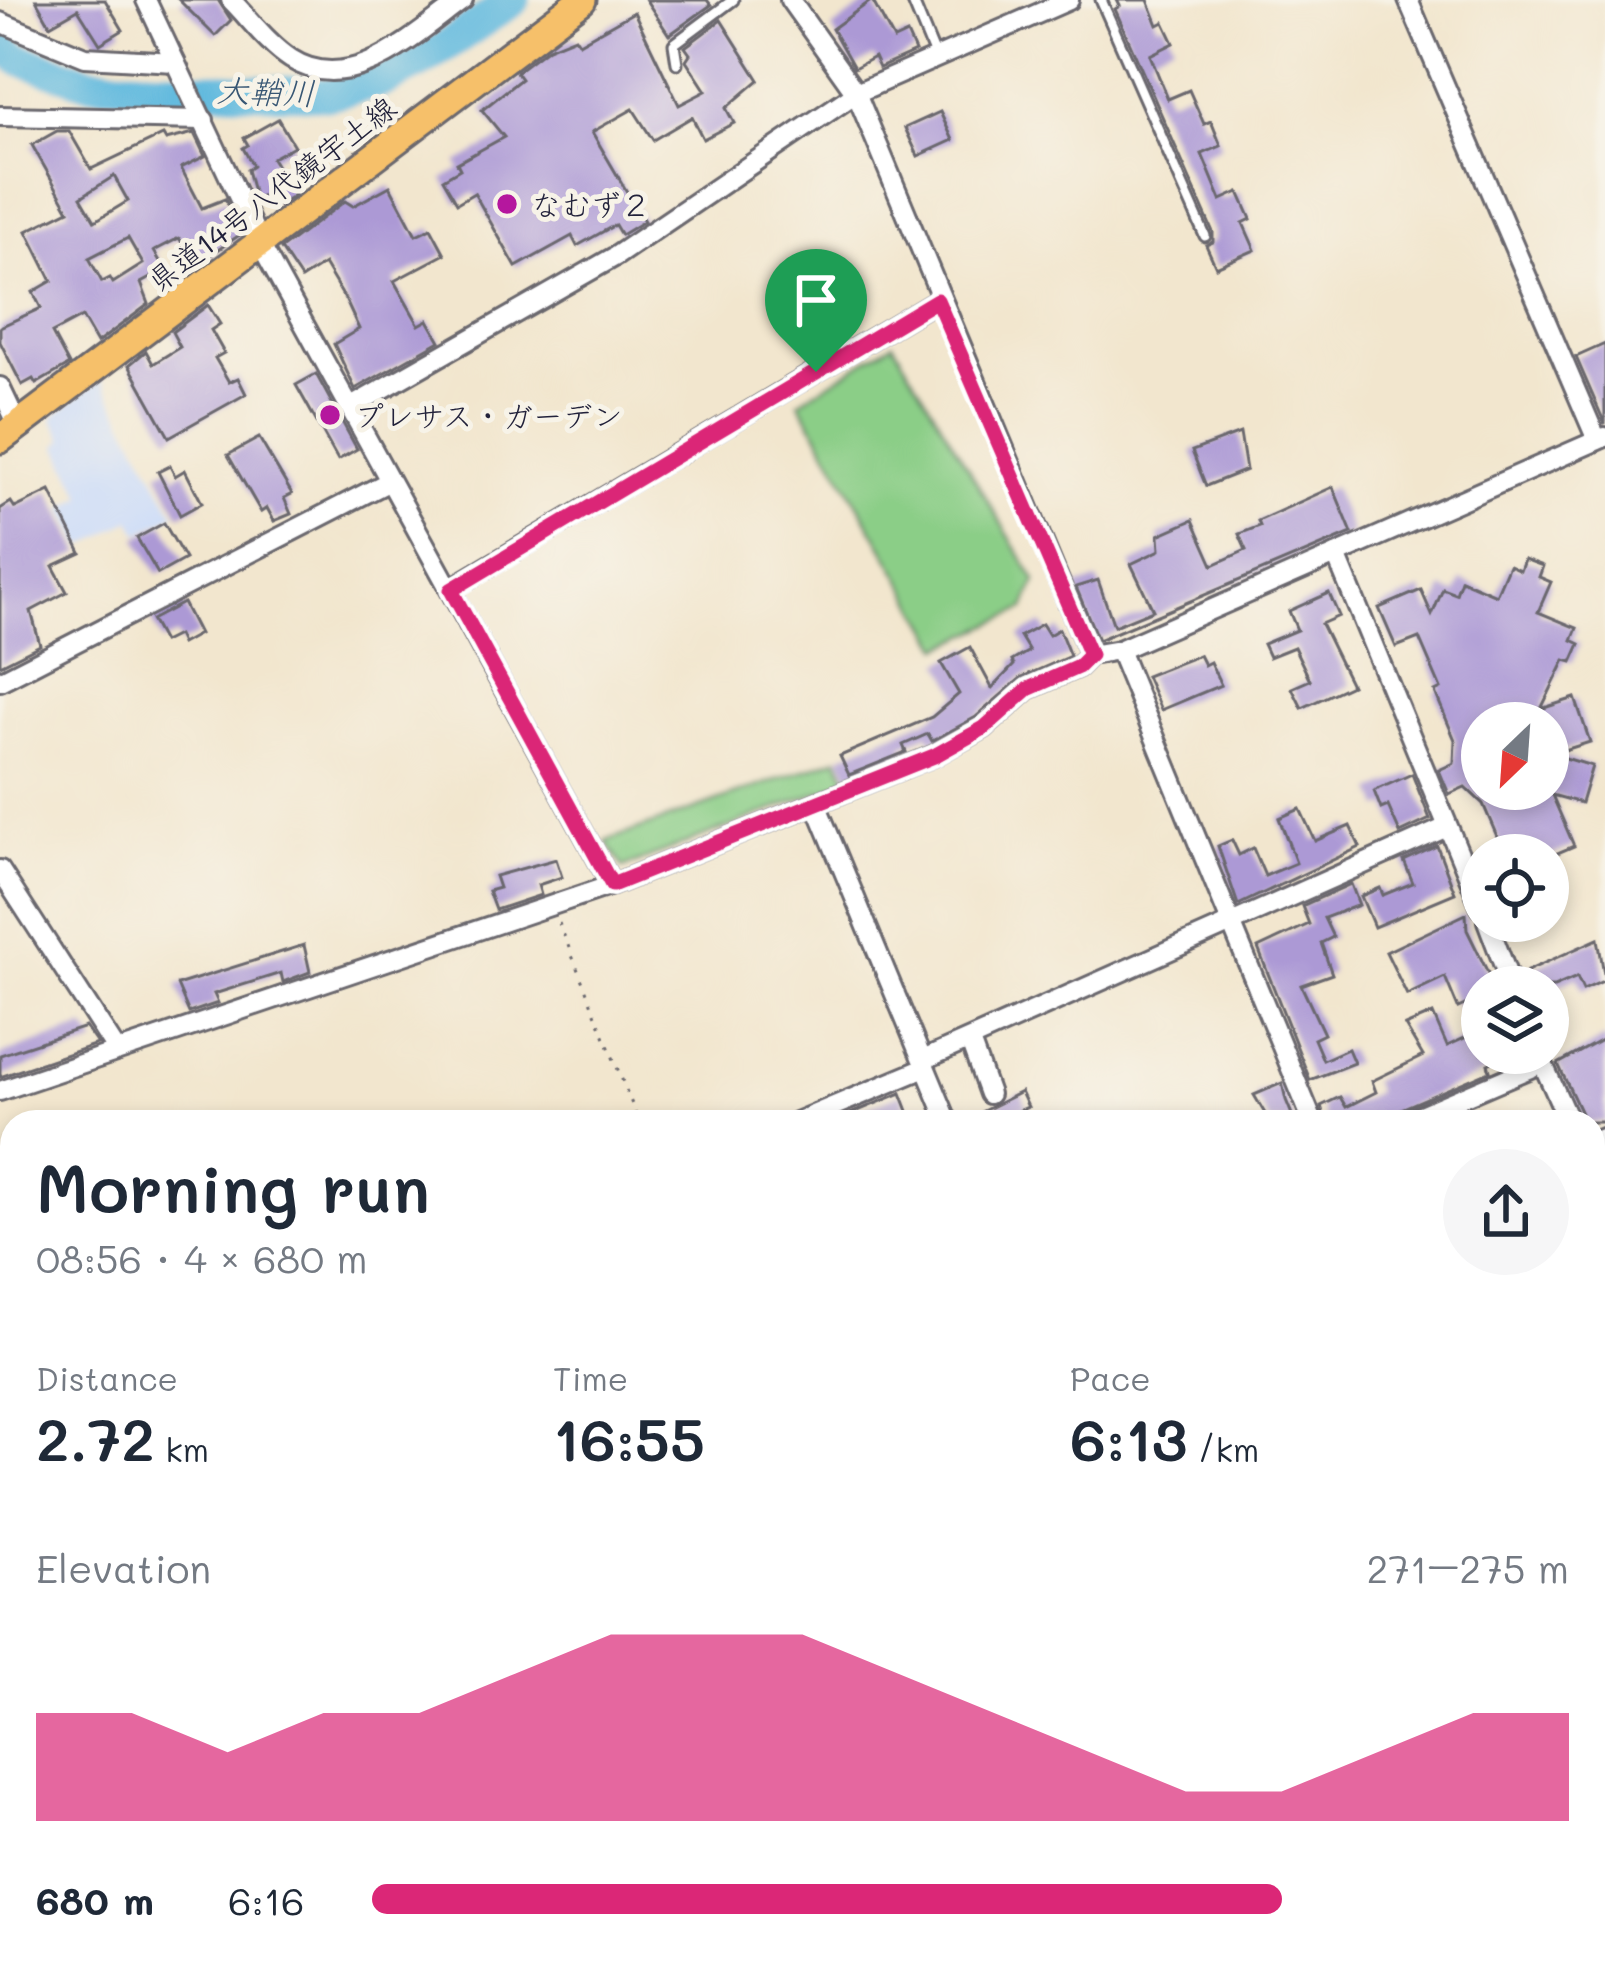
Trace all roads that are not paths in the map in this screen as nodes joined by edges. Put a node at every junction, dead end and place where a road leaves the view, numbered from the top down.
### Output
1 (231, 0) edge
2 (463, 0) edge
3 (582, 0) edge
4 (733, 0) edge
5 (790, 0) edge
6 (912, 0) edge
7 (1069, 0) edge
8 (1101, 0) edge
9 (1408, 0) edge
10 (151, 2) edge
11 (0, 22) edge
12 (936, 58) junction
13 (676, 63) dead end
14 (176, 66) junction
15 (856, 94) junction
16 (202, 115) junction
17 (0, 116) edge
18 (1205, 236) dead end
19 (262, 241) junction
20 (937, 300) junction
21 (0, 387) edge
22 (351, 407) junction
23 (9, 432) edge
24 (1601, 439) edge
25 (388, 482) junction
26 (1336, 555) junction
27 (451, 590) junction
28 (1119, 650) junction
29 (1090, 655) junction
30 (0, 681) edge
31 (816, 804) junction
32 (1448, 827) junction
33 (1461, 858) edge
34 (0, 871) edge
35 (612, 885) junction
36 (1230, 926) junction
37 (970, 1041) junction
38 (117, 1052) junction
39 (924, 1064) junction
40 (1506, 1074) edge
41 (1547, 1074) edge
42 (0, 1091) edge
43 (989, 1094) dead end
44 (822, 1110) edge
45 (943, 1110) edge
46 (1308, 1110) edge
47 (1430, 1110) edge
48 (1564, 1110) edge

1 - 2 street
3 - 19 main road, 県道14号八代鏡宇土線
4 - 13 lane
5 - 15 street
6 - 12 lane
7 - 12 street
8 - 18 lane
9 - 24 street
10 - 14 street
11 - 14 street
12 - 15 street
14 - 16 street
15 - 20 street
15 - 22 street
16 - 17 street
16 - 19 street
19 - 22 street
19 - 23 main road, 県道14号八代鏡宇土線
20 - 27 street
20 - 29 street
21 - 23 street
22 - 25 street
24 - 26 street
25 - 27 street
25 - 30 street
26 - 28 street
26 - 32 street
27 - 35 street
28 - 29 street
28 - 36 street
29 - 31 street
31 - 35 street
31 - 39 street
32 - 33 street
32 - 36 street
34 - 38 street
35 - 38 street
36 - 37 street
36 - 46 street
37 - 39 street
37 - 43 street
38 - 42 street
39 - 44 street
39 - 45 street
40 - 47 street
41 - 48 street

